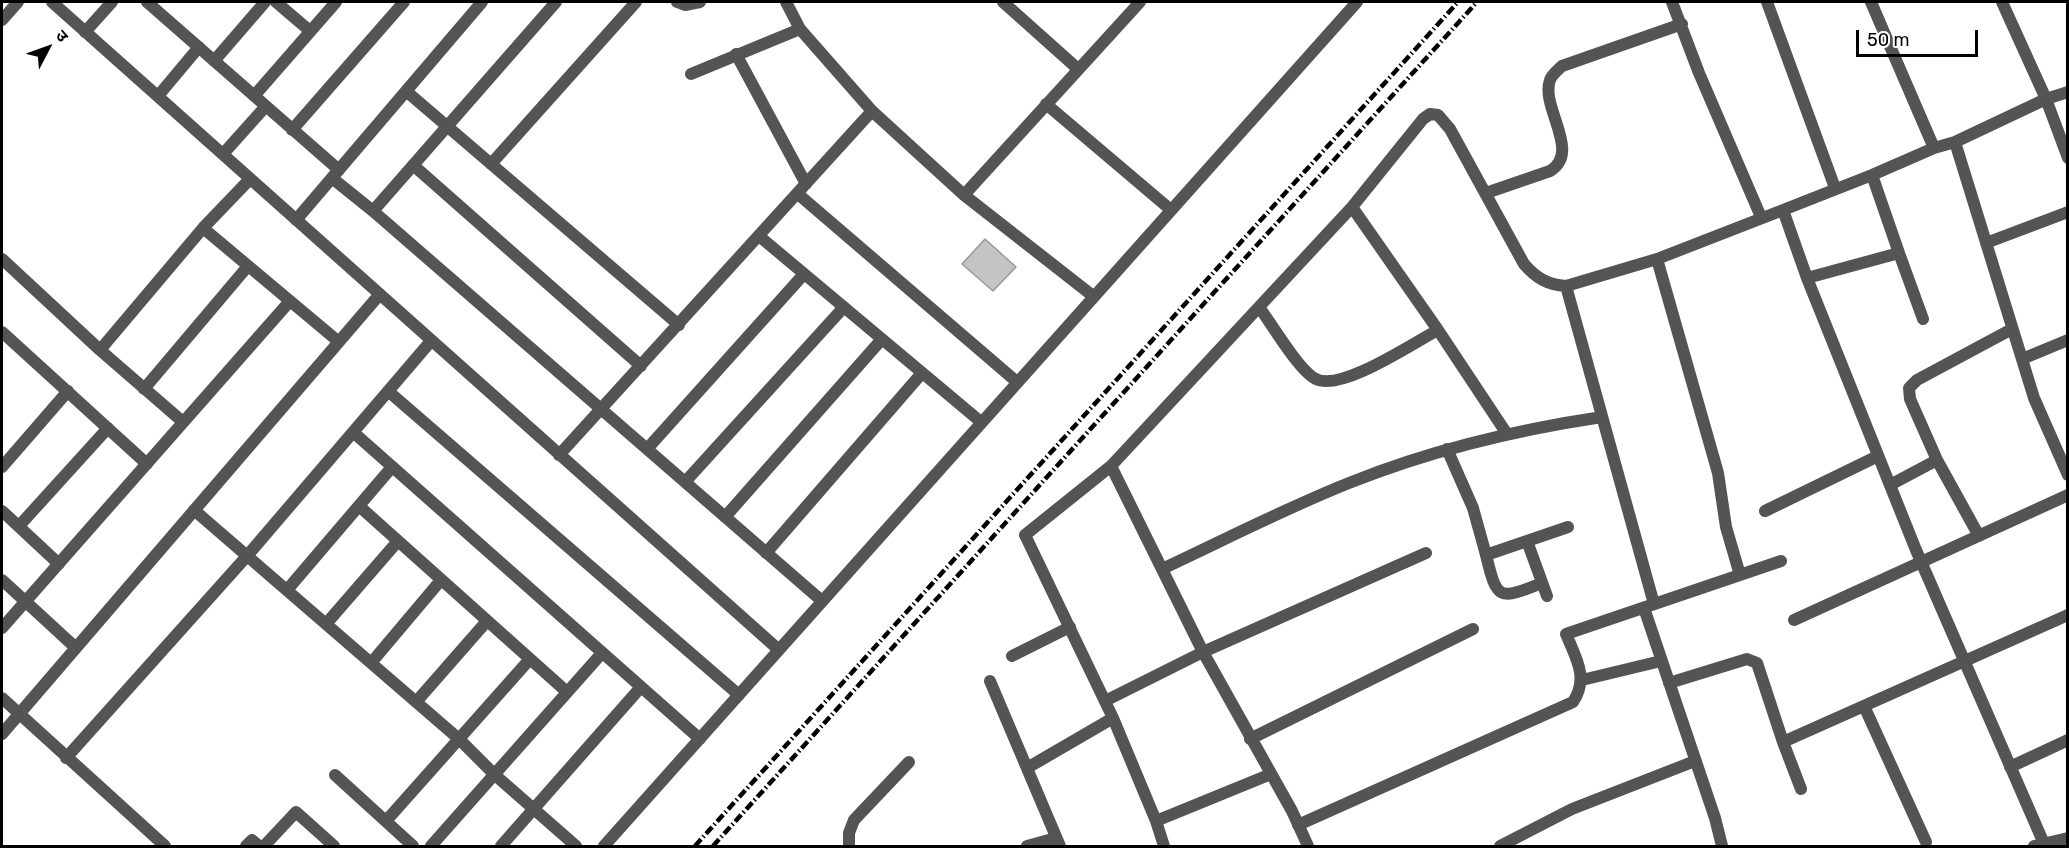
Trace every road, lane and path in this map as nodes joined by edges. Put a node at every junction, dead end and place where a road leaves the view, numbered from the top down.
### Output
1 (18, 2) edge
2 (52, 2) edge
3 (112, 2) edge
4 (147, 2) edge
5 (265, 2) edge
6 (276, 2) edge
7 (336, 2) edge
8 (404, 2) edge
9 (482, 2) edge
10 (556, 2) edge
11 (636, 2) edge
12 (677, 2) edge
13 (700, 2) edge
14 (786, 2) edge
15 (1003, 2) edge
16 (1140, 2) edge
17 (1356, 2) edge
18 (1672, 2) edge
19 (1767, 2) edge
20 (1871, 2) edge
21 (2002, 2) edge
22 (2, 20) edge
23 (1682, 24) junction
24 (800, 30) junction
25 (310, 31) junction
26 (85, 32) junction
27 (199, 47) junction
28 (736, 54) junction
29 (214, 61) junction
30 (1078, 69) junction
31 (691, 74) dead end
32 (406, 91) junction
33 (2067, 92) edge
34 (158, 96) junction
35 (254, 96) junction
36 (2046, 99) junction
37 (1046, 104) junction
38 (266, 106) junction
39 (872, 111) junction
40 (447, 127) junction
41 (292, 130) junction
42 (1955, 142) junction
43 (1934, 148) junction
44 (223, 154) junction
45 (2067, 158) edge
46 (491, 164) junction
47 (413, 165) junction
48 (335, 174) junction
49 (1872, 175) junction
50 (250, 179) junction
51 (1835, 188) junction
52 (802, 189) junction
53 (1486, 193) junction
54 (964, 195) junction
55 (1352, 207) junction
56 (1171, 210) junction
57 (1783, 210) junction
58 (373, 211) junction
59 (2067, 212) edge
60 (1761, 218) junction
61 (296, 220) junction
62 (203, 228) junction
63 (759, 236) junction
64 (1986, 243) junction
65 (1899, 254) junction
66 (2, 259) edge
67 (1657, 259) junction
68 (248, 266) junction
69 (804, 274) junction
70 (1807, 278) junction
71 (1566, 286) junction
72 (380, 294) junction
73 (1093, 296) junction
74 (290, 301) junction
75 (844, 307) junction
76 (1259, 307) junction
77 (1923, 319) dead end
78 (679, 325) junction
79 (2012, 329) junction
80 (1438, 330) junction
81 (2, 332) edge
82 (882, 339) junction
83 (431, 340) junction
84 (2067, 340) edge
85 (339, 342) junction
86 (100, 351) junction
87 (2022, 359) junction
88 (641, 366) junction
89 (922, 373) junction
90 (1017, 382) junction
91 (144, 389) junction
92 (68, 391) junction
93 (388, 391) junction
94 (601, 409) junction
95 (1602, 417) junction
96 (183, 422) junction
97 (981, 422) junction
98 (108, 428) junction
99 (353, 432) junction
100 (1507, 434) junction
101 (647, 449) junction
102 (1447, 449) junction
103 (559, 455) junction
104 (1878, 456) junction
105 (4, 460) edge
106 (1937, 460) junction
107 (147, 464) junction
108 (1111, 466) junction
109 (392, 467) junction
110 (2067, 475) edge
111 (686, 482) junction
112 (1890, 485) junction
113 (2067, 495) edge
114 (359, 506) junction
115 (194, 510) junction
116 (2, 511) edge
117 (1766, 511) dead end
118 (725, 517) junction
119 (19, 526) junction
120 (1569, 527) dead end
121 (1979, 536) junction
122 (398, 541) junction
123 (1527, 541) junction
124 (766, 553) junction
125 (1426, 553) dead end
126 (1486, 555) junction
127 (247, 556) junction
128 (1781, 561) dead end
129 (1921, 562) junction
130 (58, 564) junction
131 (1162, 569) junction
132 (1740, 575) junction
133 (2, 580) edge
134 (441, 580) junction
135 (1542, 584) junction
136 (287, 590) junction
137 (1547, 596) dead end
138 (822, 601) junction
139 (25, 602) junction
140 (1649, 606) junction
141 (2067, 615) edge
142 (1794, 620) dead end
143 (487, 621) junction
144 (326, 624) junction
145 (1070, 627) junction
146 (2, 628) edge
147 (1473, 629) dead end
148 (76, 648) junction
149 (779, 650) junction
150 (1203, 652) junction
151 (602, 653) junction
152 (1012, 656) dead end
153 (530, 659) junction
154 (1661, 661) junction
155 (1964, 661) junction
156 (371, 663) junction
157 (1582, 680) junction
158 (990, 681) dead end
159 (1669, 683) junction
160 (641, 687) junction
161 (567, 692) junction
162 (739, 695) junction
163 (2, 698) edge
164 (1105, 700) junction
165 (416, 702) junction
166 (1864, 706) junction
167 (18, 715) junction
168 (1113, 718) junction
169 (2, 734) edge
170 (459, 739) junction
171 (700, 739) junction
172 (1250, 739) junction
173 (2067, 740) edge
174 (1783, 742) junction
175 (66, 758) junction
176 (1695, 761) junction
177 (909, 762) dead end
178 (2010, 766) junction
179 (1027, 768) junction
180 (1271, 774) junction
181 (335, 775) dead end
182 (495, 775) junction
183 (1801, 789) dead end
184 (533, 810) junction
185 (386, 821) junction
186 (1156, 821) junction
187 (1298, 825) junction
188 (2067, 838) edge
189 (1058, 842) edge
190 (1926, 842) dead end
191 (2041, 845) edge
192 (165, 846) edge
193 (246, 846) edge
194 (259, 846) edge
195 (264, 846) edge
196 (334, 846) edge
197 (413, 846) edge
198 (431, 846) edge
199 (501, 846) edge
200 (576, 846) edge
201 (604, 846) edge
202 (849, 846) edge
203 (1027, 846) edge
204 (1164, 846) edge
205 (1308, 846) edge
206 (1500, 846) edge
207 (1722, 846) edge

1 - 22 street
2 - 26 street
3 - 26 street
4 - 27 street
5 - 29 street
6 - 25 street
7 - 25 street
8 - 41 street
9 - 32 street
10 - 40 street
11 - 46 street
12 - 13 street
14 - 24 street
15 - 30 street
16 - 30 street
17 - 56 street
18 - 23 street
19 - 51 street
20 - 43 street
21 - 36 street
23 - 53 street
23 - 60 street
24 - 28 street
24 - 39 street
25 - 35 street
26 - 34 street
27 - 29 street
27 - 34 street
28 - 31 street
28 - 52 street
29 - 35 street
30 - 37 street
32 - 40 street
32 - 48 street
33 - 36 street
34 - 44 street
35 - 38 street
36 - 42 street
36 - 45 street
37 - 54 street
37 - 56 street
38 - 41 street
38 - 44 street
39 - 52 street
39 - 54 street
40 - 46 street
40 - 47 street
41 - 48 street
42 - 43 street
42 - 64 street
43 - 49 street
44 - 50 street
46 - 78 street
47 - 58 street
47 - 88 street
48 - 58 street
48 - 61 street
49 - 51 street
49 - 65 street
50 - 61 street
50 - 62 street
51 - 57 street
52 - 63 street
52 - 90 street
53 - 55 street
53 - 71 street
54 - 73 street
55 - 76 street
55 - 80 street
56 - 73 street
57 - 60 street
57 - 70 street
58 - 94 street
59 - 64 street
60 - 67 street
61 - 72 street
62 - 68 street
62 - 86 street
63 - 69 street
63 - 78 street
64 - 79 street
65 - 70 street
65 - 77 street
66 - 86 street
67 - 71 street
67 - 132 street
68 - 74 street
68 - 91 street
69 - 75 street
69 - 101 street
70 - 104 street
71 - 95 street
72 - 83 street
72 - 85 street
73 - 90 street
74 - 85 street
74 - 96 street
75 - 82 street
75 - 111 street
76 - 80 street
76 - 108 street
78 - 88 street
79 - 87 street
79 - 106 street
80 - 100 street
81 - 92 street
82 - 89 street
82 - 118 street
83 - 93 street
83 - 103 street
84 - 87 street
85 - 115 street
86 - 91 street
87 - 110 street
88 - 94 street
89 - 97 street
89 - 124 street
90 - 97 street
91 - 96 street
92 - 98 street
92 - 105 street
93 - 99 street
93 - 162 street
94 - 101 street
94 - 103 street
95 - 100 street
95 - 140 street
96 - 107 street
97 - 138 street
98 - 107 street
98 - 119 street
99 - 109 street
99 - 127 street
100 - 102 street
101 - 111 street
102 - 126 street
102 - 131 street
103 - 149 street
104 - 112 street
104 - 117 street
106 - 112 street
106 - 121 street
107 - 130 street
108 - 131 street
108 - 145 street
109 - 114 street
109 - 151 street
111 - 118 street
112 - 129 street
113 - 121 street
114 - 122 street
114 - 136 street
115 - 127 street
115 - 148 street
116 - 119 street
118 - 124 street
119 - 130 street
120 - 123 street
121 - 129 street
122 - 134 street
122 - 144 street
123 - 126 street
123 - 135 street
124 - 138 street
125 - 150 street
126 - 135 street
127 - 136 street
127 - 175 street
128 - 132 street
129 - 142 street
129 - 155 street
130 - 139 street
131 - 150 street
132 - 140 street
133 - 139 street
134 - 143 street
134 - 156 street
135 - 137 street
136 - 144 street
138 - 149 street
139 - 146 street
139 - 148 street
140 - 154 street
140 - 157 street
141 - 155 street
143 - 153 street
143 - 165 street
144 - 156 street
145 - 152 street
145 - 164 street
147 - 172 street
148 - 167 street
149 - 162 street
150 - 164 street
150 - 172 street
151 - 160 street
151 - 161 street
153 - 161 street
153 - 170 street
154 - 157 street
154 - 159 street
155 - 166 street
155 - 178 street
156 - 165 street
157 - 187 street
158 - 179 street
159 - 174 street
159 - 176 street
160 - 171 street
160 - 184 street
161 - 182 street
162 - 171 street
163 - 167 street
164 - 168 street
165 - 170 street
166 - 174 street
166 - 190 street
167 - 169 street
167 - 175 street
168 - 179 street
168 - 186 street
170 - 182 street
170 - 185 street
171 - 201 street
172 - 180 street
173 - 178 street
174 - 183 street
175 - 192 street
176 - 206 street
176 - 207 street
177 - 202 street
178 - 191 street
179 - 189 street
180 - 186 street
180 - 187 street
181 - 185 street
182 - 184 street
182 - 198 street
184 - 199 street
184 - 200 street
185 - 197 street
186 - 204 street
187 - 205 street
188 - 191 street
189 - 203 street
193 - 194 street
195 - 196 street

